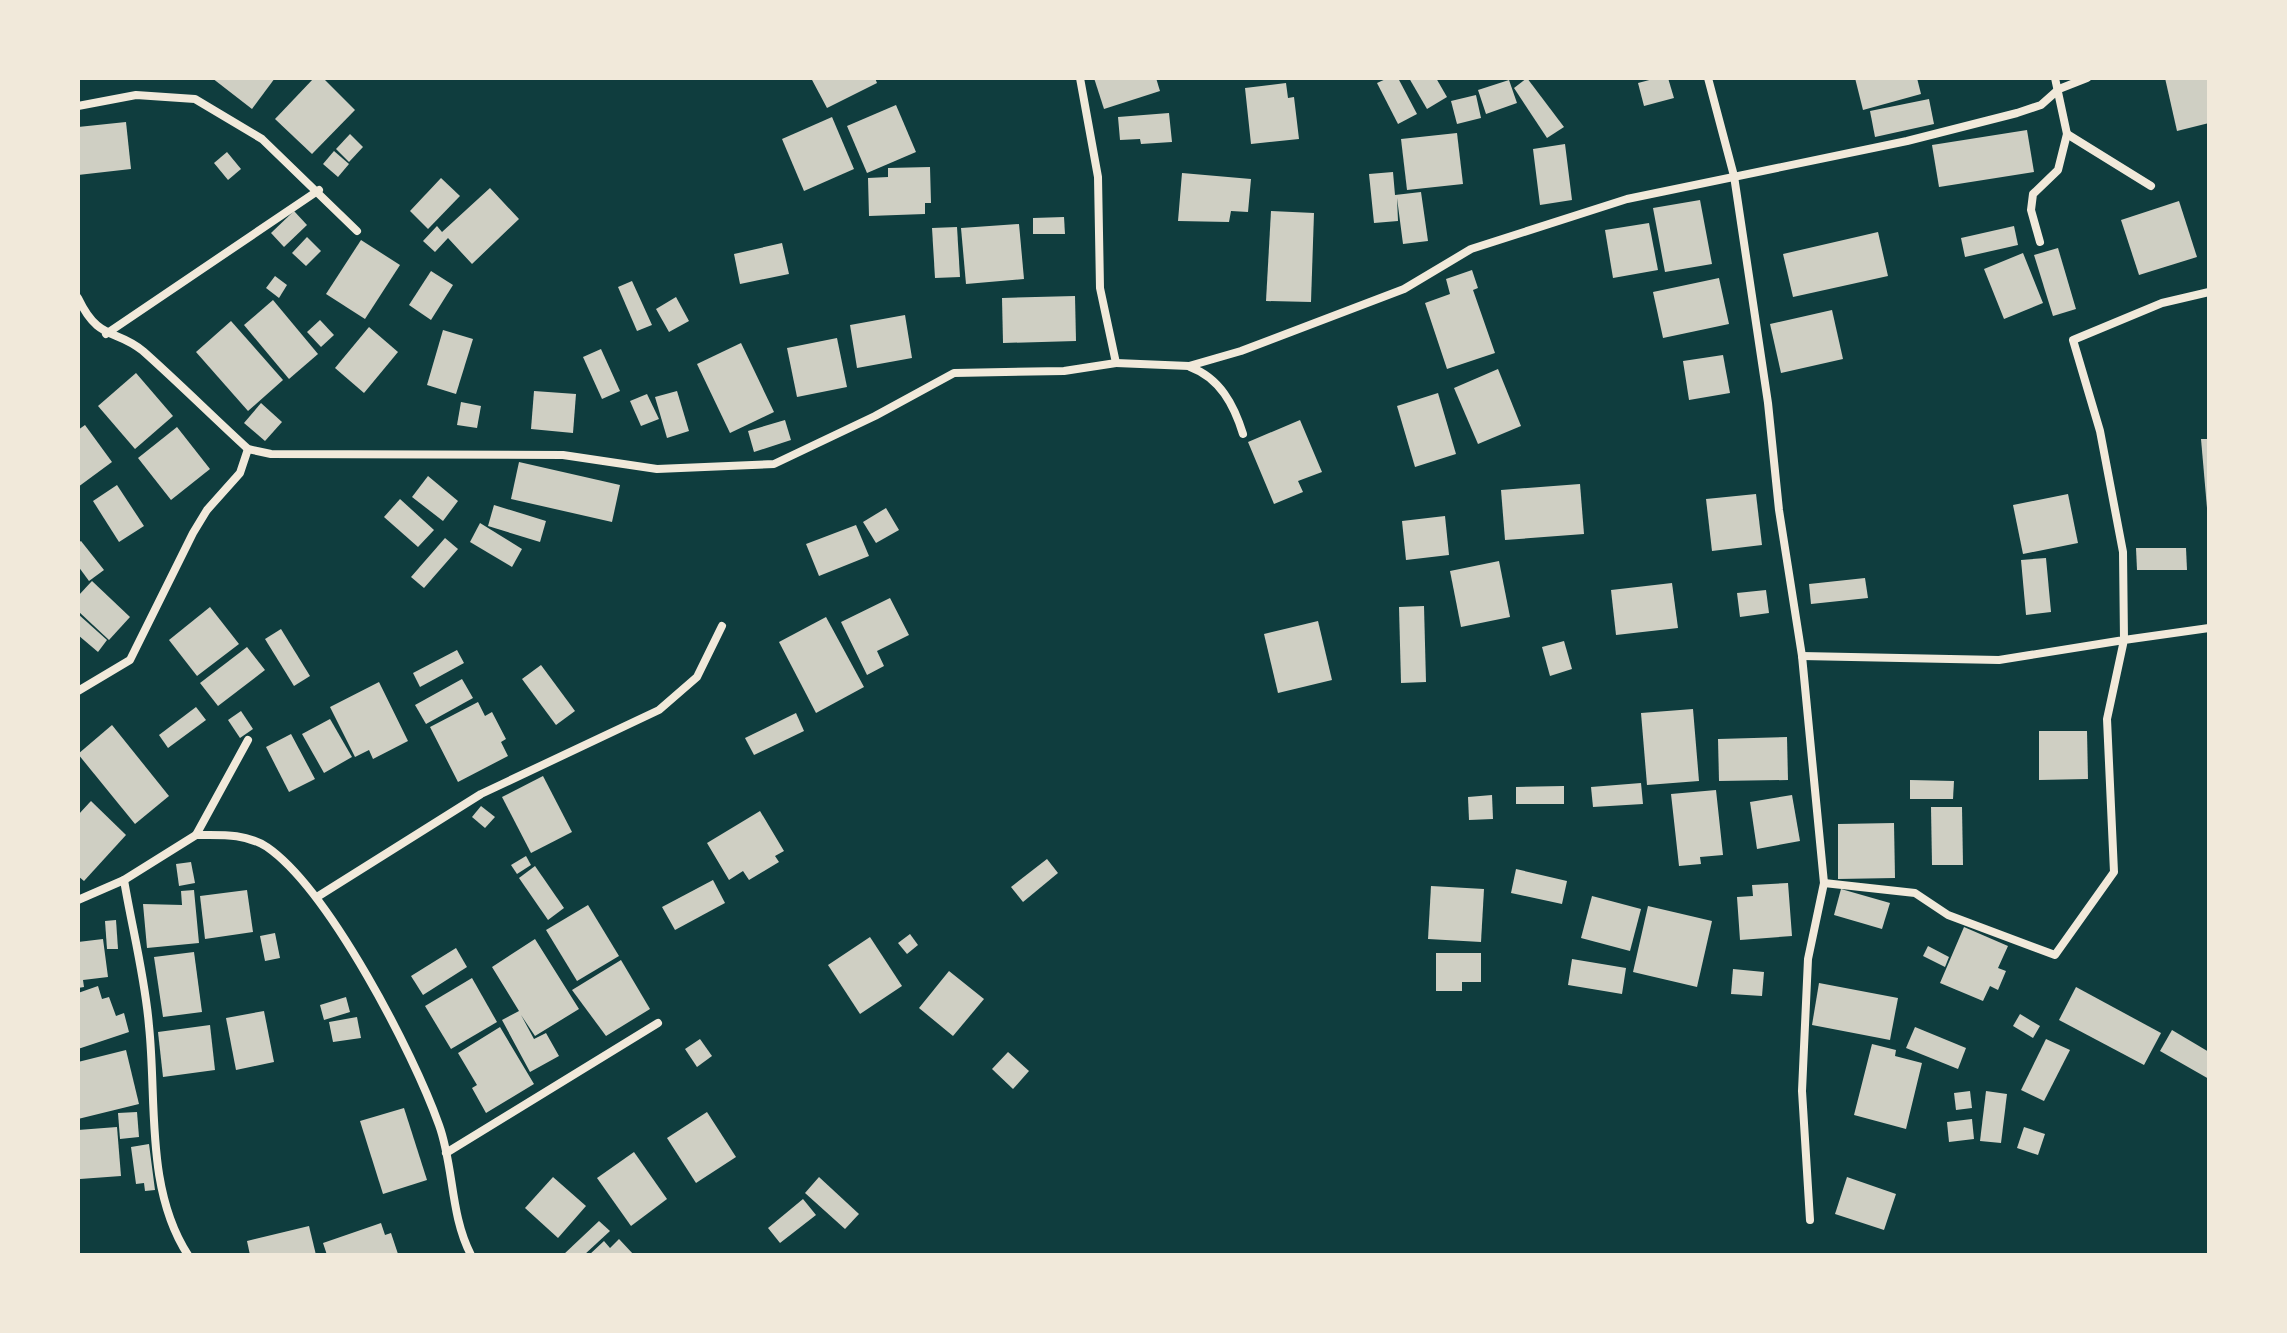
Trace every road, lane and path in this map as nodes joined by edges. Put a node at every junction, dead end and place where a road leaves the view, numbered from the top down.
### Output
1 (1080, 78) edge
2 (1708, 78) edge
3 (2055, 78) edge
4 (2087, 78) edge
5 (2059, 89) junction
6 (78, 106) edge
7 (2067, 134) junction
8 (1734, 176) junction
9 (2151, 186) dead end
10 (319, 190) junction
11 (357, 231) dead end
12 (2040, 242) dead end
13 (2209, 292) edge
14 (78, 298) edge
15 (82, 317) edge
16 (106, 334) junction
17 (1116, 363) junction
18 (1189, 366) junction
19 (1243, 434) dead end
20 (248, 449) junction
21 (722, 626) dead end
22 (2209, 628) edge
23 (2124, 640) junction
24 (1802, 656) junction
25 (78, 691) edge
26 (248, 740) dead end
27 (196, 835) junction
28 (124, 880) junction
29 (1824, 883) junction
30 (317, 897) junction
31 (78, 900) edge
32 (658, 1023) dead end
33 (446, 1153) junction
34 (1810, 1220) dead end
35 (470, 1252) edge
36 (188, 1255) edge
37 (459, 1255) edge

1 - 17 street
2 - 8 street
3 - 5 street
4 - 5 street
5 - 7 street
5 - 8 street
6 - 10 street
7 - 9 street
7 - 12 street
8 - 18 street
8 - 24 street
10 - 11 street
10 - 16 street
13 - 23 street
14 - 15 street
15 - 16 street
16 - 20 street
17 - 18 street
17 - 20 street
18 - 19 street
20 - 25 street
21 - 30 street
22 - 23 street
23 - 24 street
23 - 29 street
24 - 29 street
26 - 27 street
27 - 28 street
27 - 30 street
28 - 31 street
28 - 36 street
29 - 34 street
30 - 33 street
32 - 33 street
33 - 35 street
35 - 37 street

